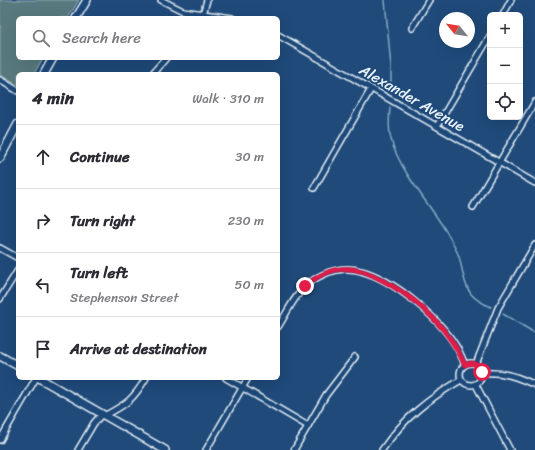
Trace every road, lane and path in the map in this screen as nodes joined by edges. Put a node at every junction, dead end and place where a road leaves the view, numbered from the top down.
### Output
1 (87, 0) edge
2 (161, 0) edge
3 (207, 0) edge
4 (429, 0) edge
5 (512, 0) edge
6 (505, 12) edge
7 (77, 16) edge
8 (202, 16) edge
9 (412, 28) dead end
10 (280, 36) edge
11 (487, 41) edge
12 (52, 60) edge
13 (164, 60) edge
14 (45, 72) edge
15 (154, 72) edge
16 (0, 80) edge
17 (16, 89) edge
18 (371, 89) junction
19 (535, 102) edge
20 (437, 126) junction
21 (16, 128) edge
22 (0, 158) edge
23 (499, 162) junction
24 (535, 183) edge
25 (314, 188) dead end
26 (473, 207) dead end
27 (535, 244) edge
28 (0, 248) edge
29 (16, 257) edge
30 (16, 273) edge
31 (0, 299) edge
32 (280, 324) edge
33 (0, 356) edge
34 (355, 357) dead end
35 (476, 364) junction
36 (16, 365) edge
37 (465, 365) junction
38 (483, 373) junction
39 (37, 380) edge
40 (42, 380) edge
41 (145, 380) edge
42 (230, 380) edge
43 (247, 380) edge
44 (461, 380) junction
45 (476, 385) junction
46 (535, 385) edge
47 (243, 387) junction
48 (103, 415) junction
49 (308, 426) junction
50 (0, 440) edge
51 (163, 449) edge
52 (78, 450) edge
53 (206, 450) edge
54 (294, 450) edge
55 (382, 450) edge
56 (510, 450) edge

1 - 7 street
2 - 8 street
3 - 8 street
4 - 9 street
5 - 6 street
10 - 18 street, Alexander Avenue
11 - 20 street
12 - 14 street
13 - 15 street
16 - 17 street
18 - 20 street, Alexander Avenue
18 - 25 street
19 - 23 street
20 - 23 street, Alexander Avenue
21 - 22 street
23 - 24 street, Alexander Avenue
23 - 26 street
27 - 35 street
28 - 29 street
30 - 31 street
32 - 37 street
33 - 36 street
34 - 49 street
35 - 37 street
35 - 38 street
37 - 44 street
38 - 45 street
38 - 46 street
39 - 50 street
40 - 48 street
41 - 48 street
42 - 47 street
43 - 47 street
44 - 45 street
44 - 55 street
45 - 56 street
47 - 49 street
47 - 53 street
48 - 51 street
48 - 52 street
49 - 54 street

